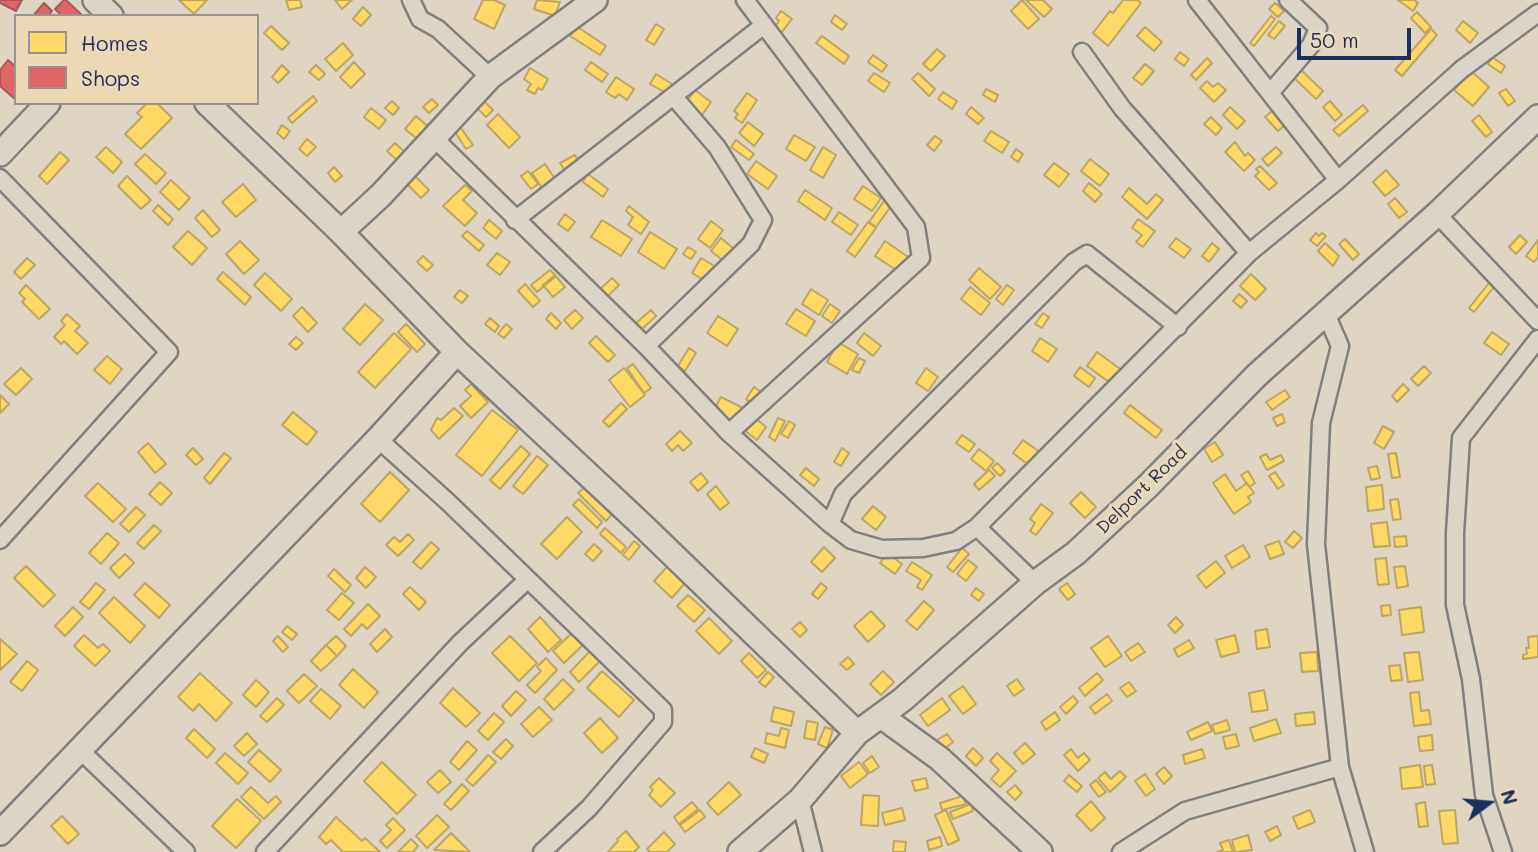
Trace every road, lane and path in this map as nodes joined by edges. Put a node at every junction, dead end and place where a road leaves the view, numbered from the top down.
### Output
1 (95, 0) edge
2 (411, 0) edge
3 (596, 0) edge
4 (745, 0) edge
5 (1197, 0) edge
6 (1288, 0) edge
7 (1538, 13) edge
8 (109, 14) edge
9 (764, 25) junction
10 (1082, 52) dead end
11 (490, 77) junction
12 (1270, 93) junction
13 (674, 97) junction
14 (46, 105) edge
15 (209, 105) edge
16 (1538, 117) edge
17 (434, 138) junction
18 (0, 154) edge
19 (0, 178) edge
20 (1338, 180) junction
21 (1437, 214) junction
22 (515, 220) junction
23 (341, 232) junction
24 (1249, 253) junction
25 (1326, 314) junction
26 (1538, 321) edge
27 (1178, 327) junction
28 (1538, 338) edge
29 (646, 346) junction
30 (457, 352) junction
31 (729, 433) junction
32 (379, 439) junction
33 (830, 524) junction
34 (977, 527) junction
35 (0, 540) edge
36 (527, 580) junction
37 (1035, 583) junction
38 (881, 716) junction
39 (857, 733) junction
40 (80, 750) junction
41 (1340, 767) junction
42 (800, 800) junction
43 (0, 833) edge
44 (186, 852) edge
45 (265, 852) edge
46 (542, 852) edge
47 (740, 852) edge
48 (813, 852) edge
49 (1040, 852) edge
50 (1121, 852) edge
51 (1365, 852) edge
52 (1503, 852) edge

1 - 8 street
2 - 11 street
3 - 11 street
4 - 9 street
5 - 12 street
6 - 12 street
7 - 20 street
9 - 13 street
9 - 31 street
10 - 24 street
11 - 17 street
12 - 20 street
13 - 22 street
13 - 29 street
14 - 18 street
15 - 23 street
16 - 21 street, Delport Road
17 - 22 street
17 - 23 street
19 - 35 street
20 - 24 street
21 - 25 street, Delport Road
21 - 26 street
22 - 29 street
23 - 30 street
24 - 27 street
25 - 37 street, Delport Road
25 - 41 street
27 - 33 street
27 - 34 street
28 - 52 street
29 - 31 street
30 - 32 street
30 - 39 street
31 - 33 street
32 - 36 street
32 - 40 street
33 - 34 street
34 - 37 street
36 - 45 street
36 - 46 street
37 - 38 street, Delport Road
38 - 39 street, Delport Road
38 - 49 street
39 - 42 street, Delport Road
40 - 43 street
40 - 44 street
41 - 50 street
41 - 51 street
42 - 47 street, Delport Road
42 - 48 street

